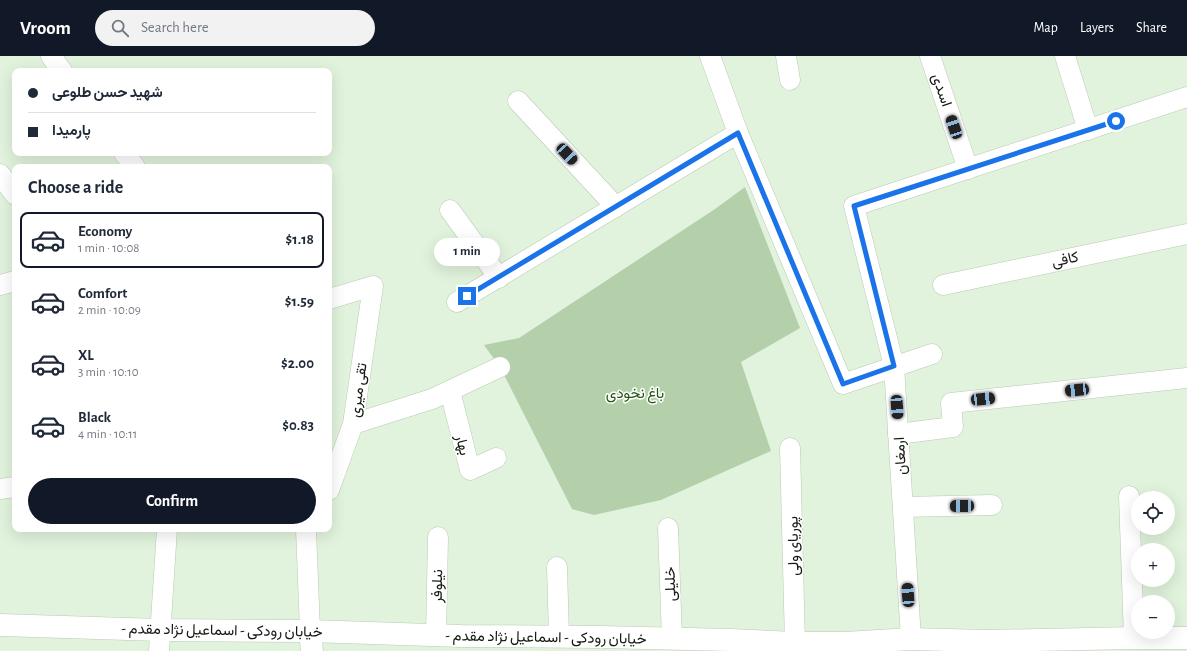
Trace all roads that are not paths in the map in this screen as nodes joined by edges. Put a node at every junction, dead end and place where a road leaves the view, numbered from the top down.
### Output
1 (51, 56) edge
2 (710, 56) edge
3 (786, 56) edge
4 (930, 56) edge
5 (1065, 56) edge
6 (60, 68) edge
7 (790, 80) dead end
8 (1187, 98) edge
9 (518, 100) dead end
10 (1088, 130) junction
11 (738, 133) junction
12 (126, 156) edge
13 (133, 164) edge
14 (968, 169) junction
15 (0, 174) edge
16 (12, 191) edge
17 (616, 207) junction
18 (450, 210) dead end
19 (1187, 234) edge
20 (498, 278) junction
21 (12, 282) edge
22 (943, 284) dead end
23 (0, 285) edge
24 (332, 298) edge
25 (457, 302) dead end
26 (932, 354) dead end
27 (894, 366) junction
28 (500, 367) dead end
29 (1187, 378) edge
30 (450, 391) junction
31 (351, 430) junction
32 (898, 434) junction
33 (332, 442) edge
34 (790, 448) dead end
35 (496, 458) dead end
36 (332, 482) edge
37 (12, 487) edge
38 (0, 489) edge
39 (1129, 496) dead end
40 (992, 505) dead end
41 (903, 507) junction
42 (668, 528) dead end
43 (167, 532) edge
44 (306, 532) edge
45 (438, 537) dead end
46 (558, 567) dead end
47 (0, 625) edge
48 (436, 635) junction
49 (559, 637) junction
50 (1187, 638) edge
51 (672, 639) junction
52 (911, 639) junction
53 (160, 641) edge
54 (311, 641) edge
55 (1140, 642) edge
56 (795, 643) junction
57 (462, 644) edge
58 (601, 644) edge
59 (731, 646) edge
60 (986, 646) edge
61 (845, 647) edge

1 - 6 street
2 - 11 street
3 - 7 street
4 - 14 street, اسدی
5 - 10 street
8 - 10 street
9 - 17 street
10 - 14 street
11 - 17 street
11 - 27 street
12 - 13 street
14 - 27 street, ارمغان
15 - 16 street
17 - 20 street
18 - 20 street
19 - 22 street, کافی
20 - 25 street
21 - 23 street
24 - 31 street, تقی میری
26 - 27 street
27 - 32 street, ارمغان
28 - 30 street
29 - 32 street
30 - 31 street
30 - 35 street, بهار
31 - 33 street
31 - 36 street, تقی میری
32 - 41 street, ارمغان
34 - 56 street, پوریای ولی
37 - 38 street
39 - 55 street
40 - 41 street
41 - 52 street, ارمغان
42 - 51 street, خلیلی
43 - 53 street
44 - 54 street
45 - 48 street, نیلوفر
46 - 49 street
47 - 53 street, - خیابان رودکی - اسماعیل نژاد مقدم
48 - 54 street, - خیابان رودکی - اسماعیل نژاد مقدم
48 - 57 street, - خیابان رودکی - اسماعیل نژاد مقدم
49 - 57 street, - خیابان رودکی - اسماعیل نژاد مقدم
49 - 58 street, - خیابان رودکی - اسماعیل نژاد مقدم
50 - 55 street, - خیابان رودکی - اسماعیل نژاد مقدم
51 - 58 street, - خیابان رودکی - اسماعیل نژاد مقدم
51 - 59 street, - خیابان رودکی - اسماعیل نژاد مقدم
52 - 60 street, - خیابان رودکی - اسماعیل نژاد مقدم
52 - 61 street, - خیابان رودکی - اسماعیل نژاد مقدم
53 - 54 street, - خیابان رودکی - اسماعیل نژاد مقدم
55 - 60 street, - خیابان رودکی - اسماعیل نژاد مقدم
56 - 59 street, - خیابان رودکی - اسماعیل نژاد مقدم
56 - 61 street, - خیابان رودکی - اسماعیل نژاد مقدم

